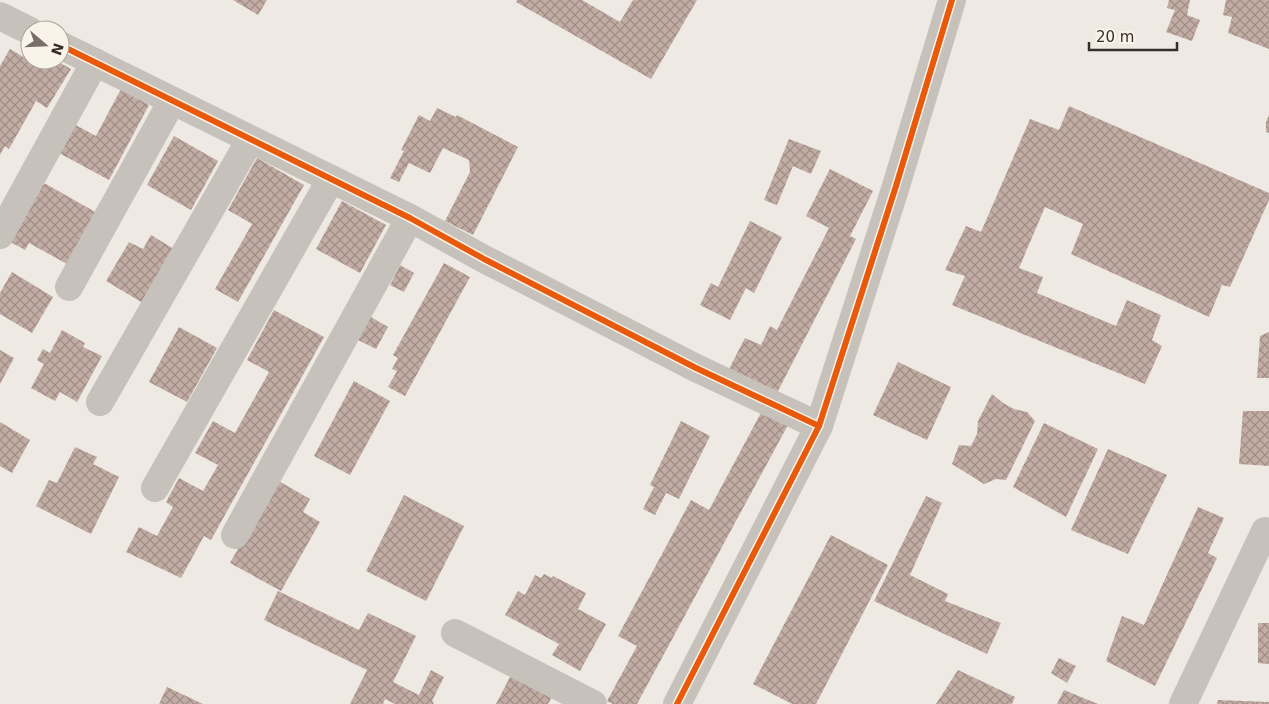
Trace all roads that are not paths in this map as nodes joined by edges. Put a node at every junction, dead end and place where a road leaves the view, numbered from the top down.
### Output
1 (952, 0) edge
2 (1, 19) edge
3 (20, 27) edge
4 (70, 50) edge
5 (95, 62) junction
6 (172, 101) junction
7 (250, 140) junction
8 (331, 179) junction
9 (410, 218) junction
10 (0, 235) edge
11 (69, 287) dead end
12 (100, 402) dead end
13 (819, 426) junction
14 (155, 488) dead end
15 (1266, 531) dead end
16 (235, 536) dead end
17 (456, 633) dead end
18 (593, 704) edge
19 (677, 704) edge
20 (1183, 704) edge

1 - 13 street
2 - 3 street
4 - 5 street
5 - 6 street
5 - 10 street
6 - 7 street
6 - 11 street
7 - 8 street
7 - 12 street
8 - 9 street
8 - 14 street
9 - 13 street
9 - 16 street
13 - 19 street
15 - 20 street
17 - 18 street

